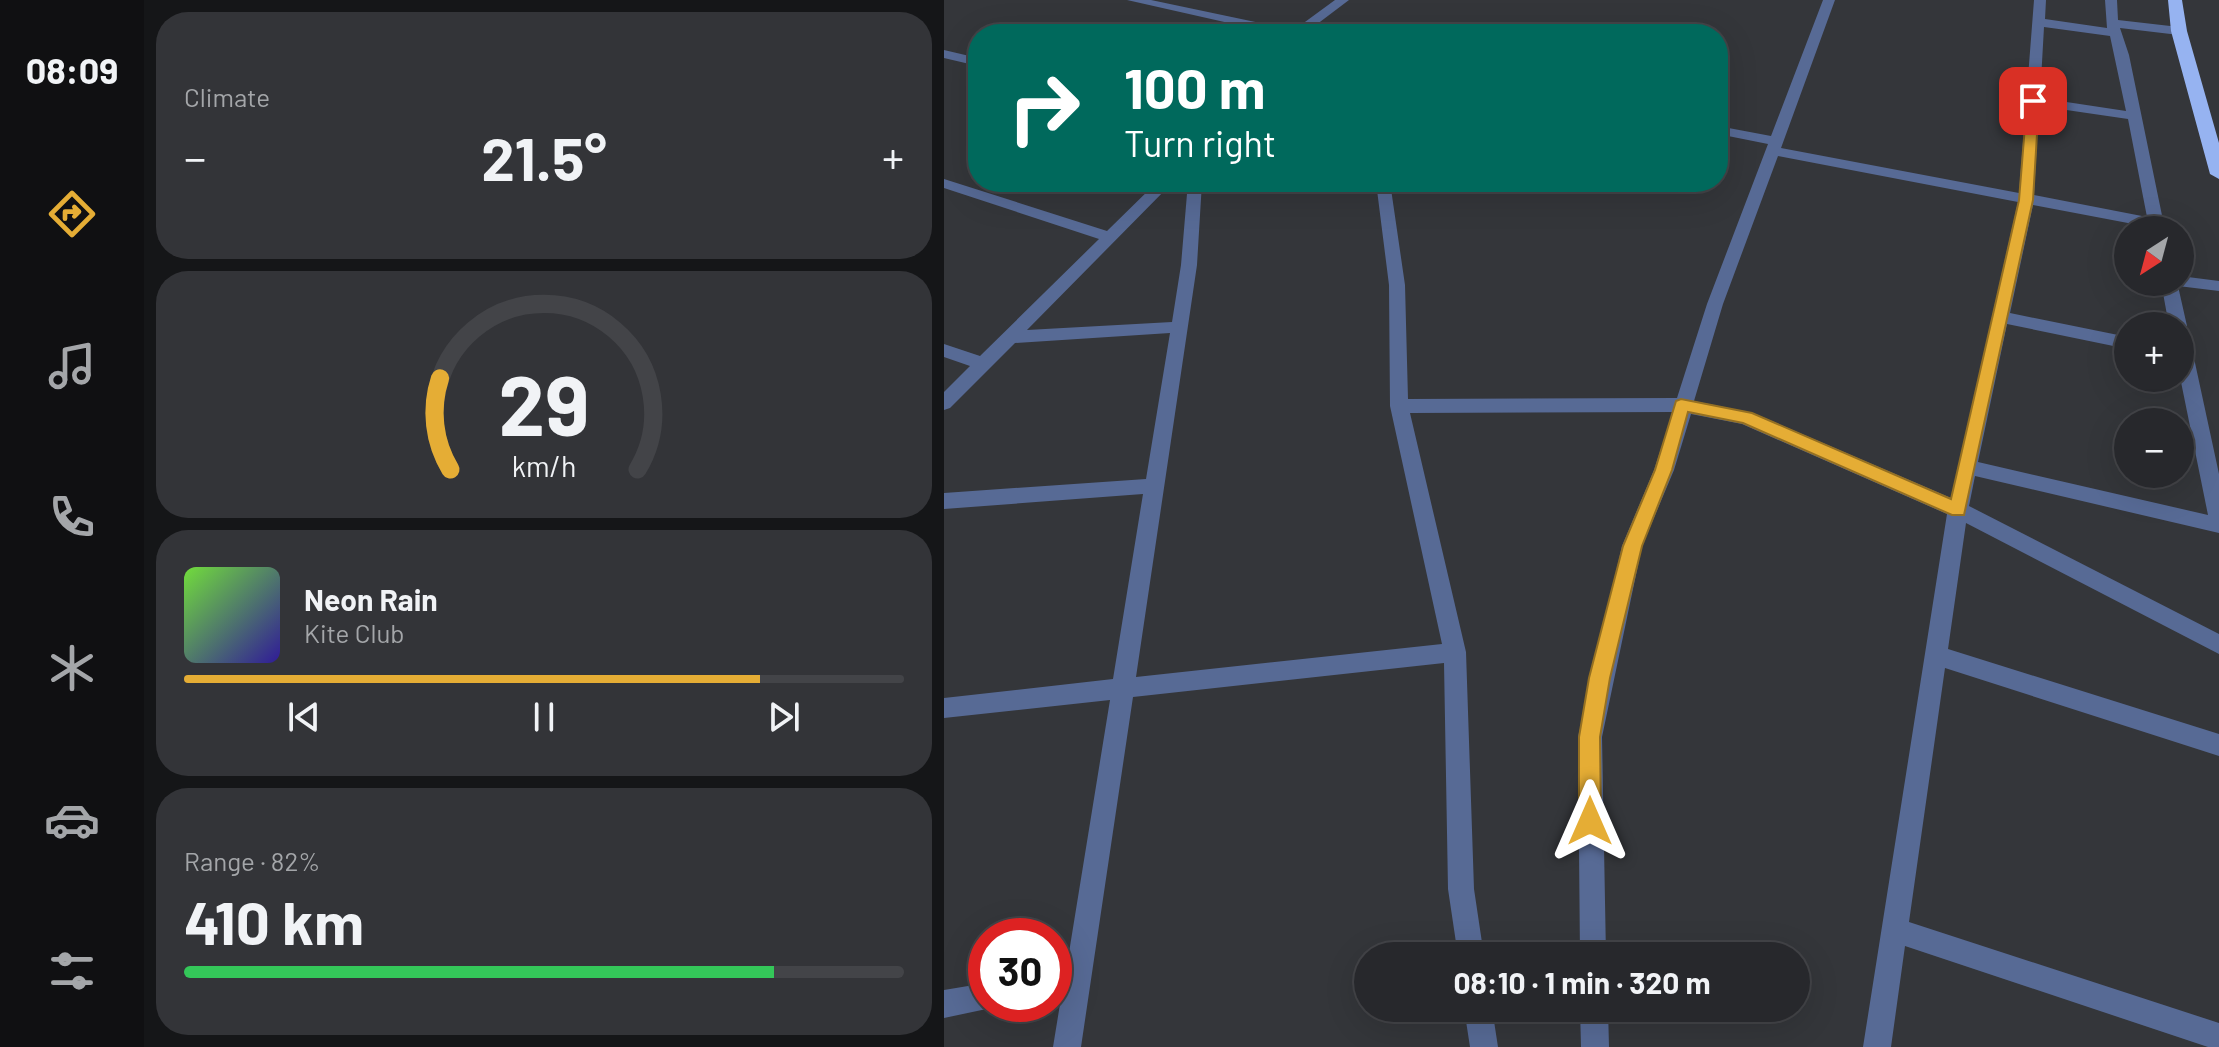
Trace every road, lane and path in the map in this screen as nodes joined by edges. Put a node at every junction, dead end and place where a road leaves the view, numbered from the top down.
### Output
1 (1133, 0) edge
2 (1343, 0) edge
3 (1829, 0) edge
4 (2040, 0) edge
5 (2111, 0) edge
6 (2175, 0) edge
7 (2038, 22) junction
8 (1248, 24) edge
9 (1310, 24) edge
10 (2113, 28) junction
11 (2179, 31) junction
12 (944, 54) edge
13 (968, 60) edge
14 (2033, 101) junction
15 (2134, 116) junction
16 (1728, 133) edge
17 (1775, 146) junction
18 (2219, 174) edge
19 (944, 183) edge
20 (968, 191) edge
21 (971, 192) edge
22 (1156, 192) edge
23 (1194, 192) edge
24 (1384, 192) edge
25 (2026, 200) junction
26 (2154, 216) edge
27 (2114, 218) edge
28 (1112, 238) junction
29 (2194, 283) edge
30 (2219, 286) edge
31 (2000, 317) junction
32 (1179, 327) junction
33 (1011, 337) junction
34 (2114, 340) edge
35 (944, 350) edge
36 (983, 364) junction
37 (2190, 392) edge
38 (944, 403) edge
39 (1681, 405) junction
40 (1399, 406) junction
41 (1968, 467) junction
42 (1155, 486) junction
43 (944, 501) edge
44 (1958, 510) junction
45 (2219, 522) edge
46 (2219, 645) edge
47 (1455, 652) junction
48 (1936, 655) junction
49 (1124, 690) junction
50 (944, 708) edge
51 (2219, 745) edge
52 (1895, 930) junction
53 (1469, 942) edge
54 (1593, 942) edge
55 (1072, 954) edge
56 (968, 1000) edge
57 (944, 1004) edge
58 (1067, 1022) edge
59 (1480, 1022) edge
60 (1594, 1022) edge
61 (2219, 1037) edge
62 (1067, 1047) edge
63 (1484, 1047) edge
64 (1595, 1047) edge
65 (1877, 1047) edge

1 - 8 street
2 - 9 street
3 - 17 street
4 - 7 street
5 - 10 street
6 - 11 highway
7 - 10 street
7 - 14 street
10 - 11 street
10 - 15 street
11 - 18 highway
12 - 13 street
14 - 15 street
14 - 25 street
15 - 26 street
16 - 17 street
17 - 25 street
17 - 39 street
19 - 20 street
21 - 28 street
22 - 28 street
23 - 32 street
24 - 40 street
25 - 27 street
25 - 31 street
28 - 33 street
29 - 30 street
31 - 34 street
31 - 41 street
32 - 33 street
32 - 42 street
33 - 36 street
35 - 36 street
36 - 38 street
37 - 45 street
39 - 40 street
39 - 44 street
39 - 54 street
40 - 47 street
41 - 44 street
41 - 45 street
42 - 43 street
42 - 49 street
44 - 46 street
44 - 48 street
47 - 49 street
47 - 53 street
48 - 51 street
48 - 52 street
49 - 50 street
49 - 55 street
52 - 61 street
52 - 65 street
56 - 57 street
58 - 62 street
59 - 63 street
60 - 64 street

